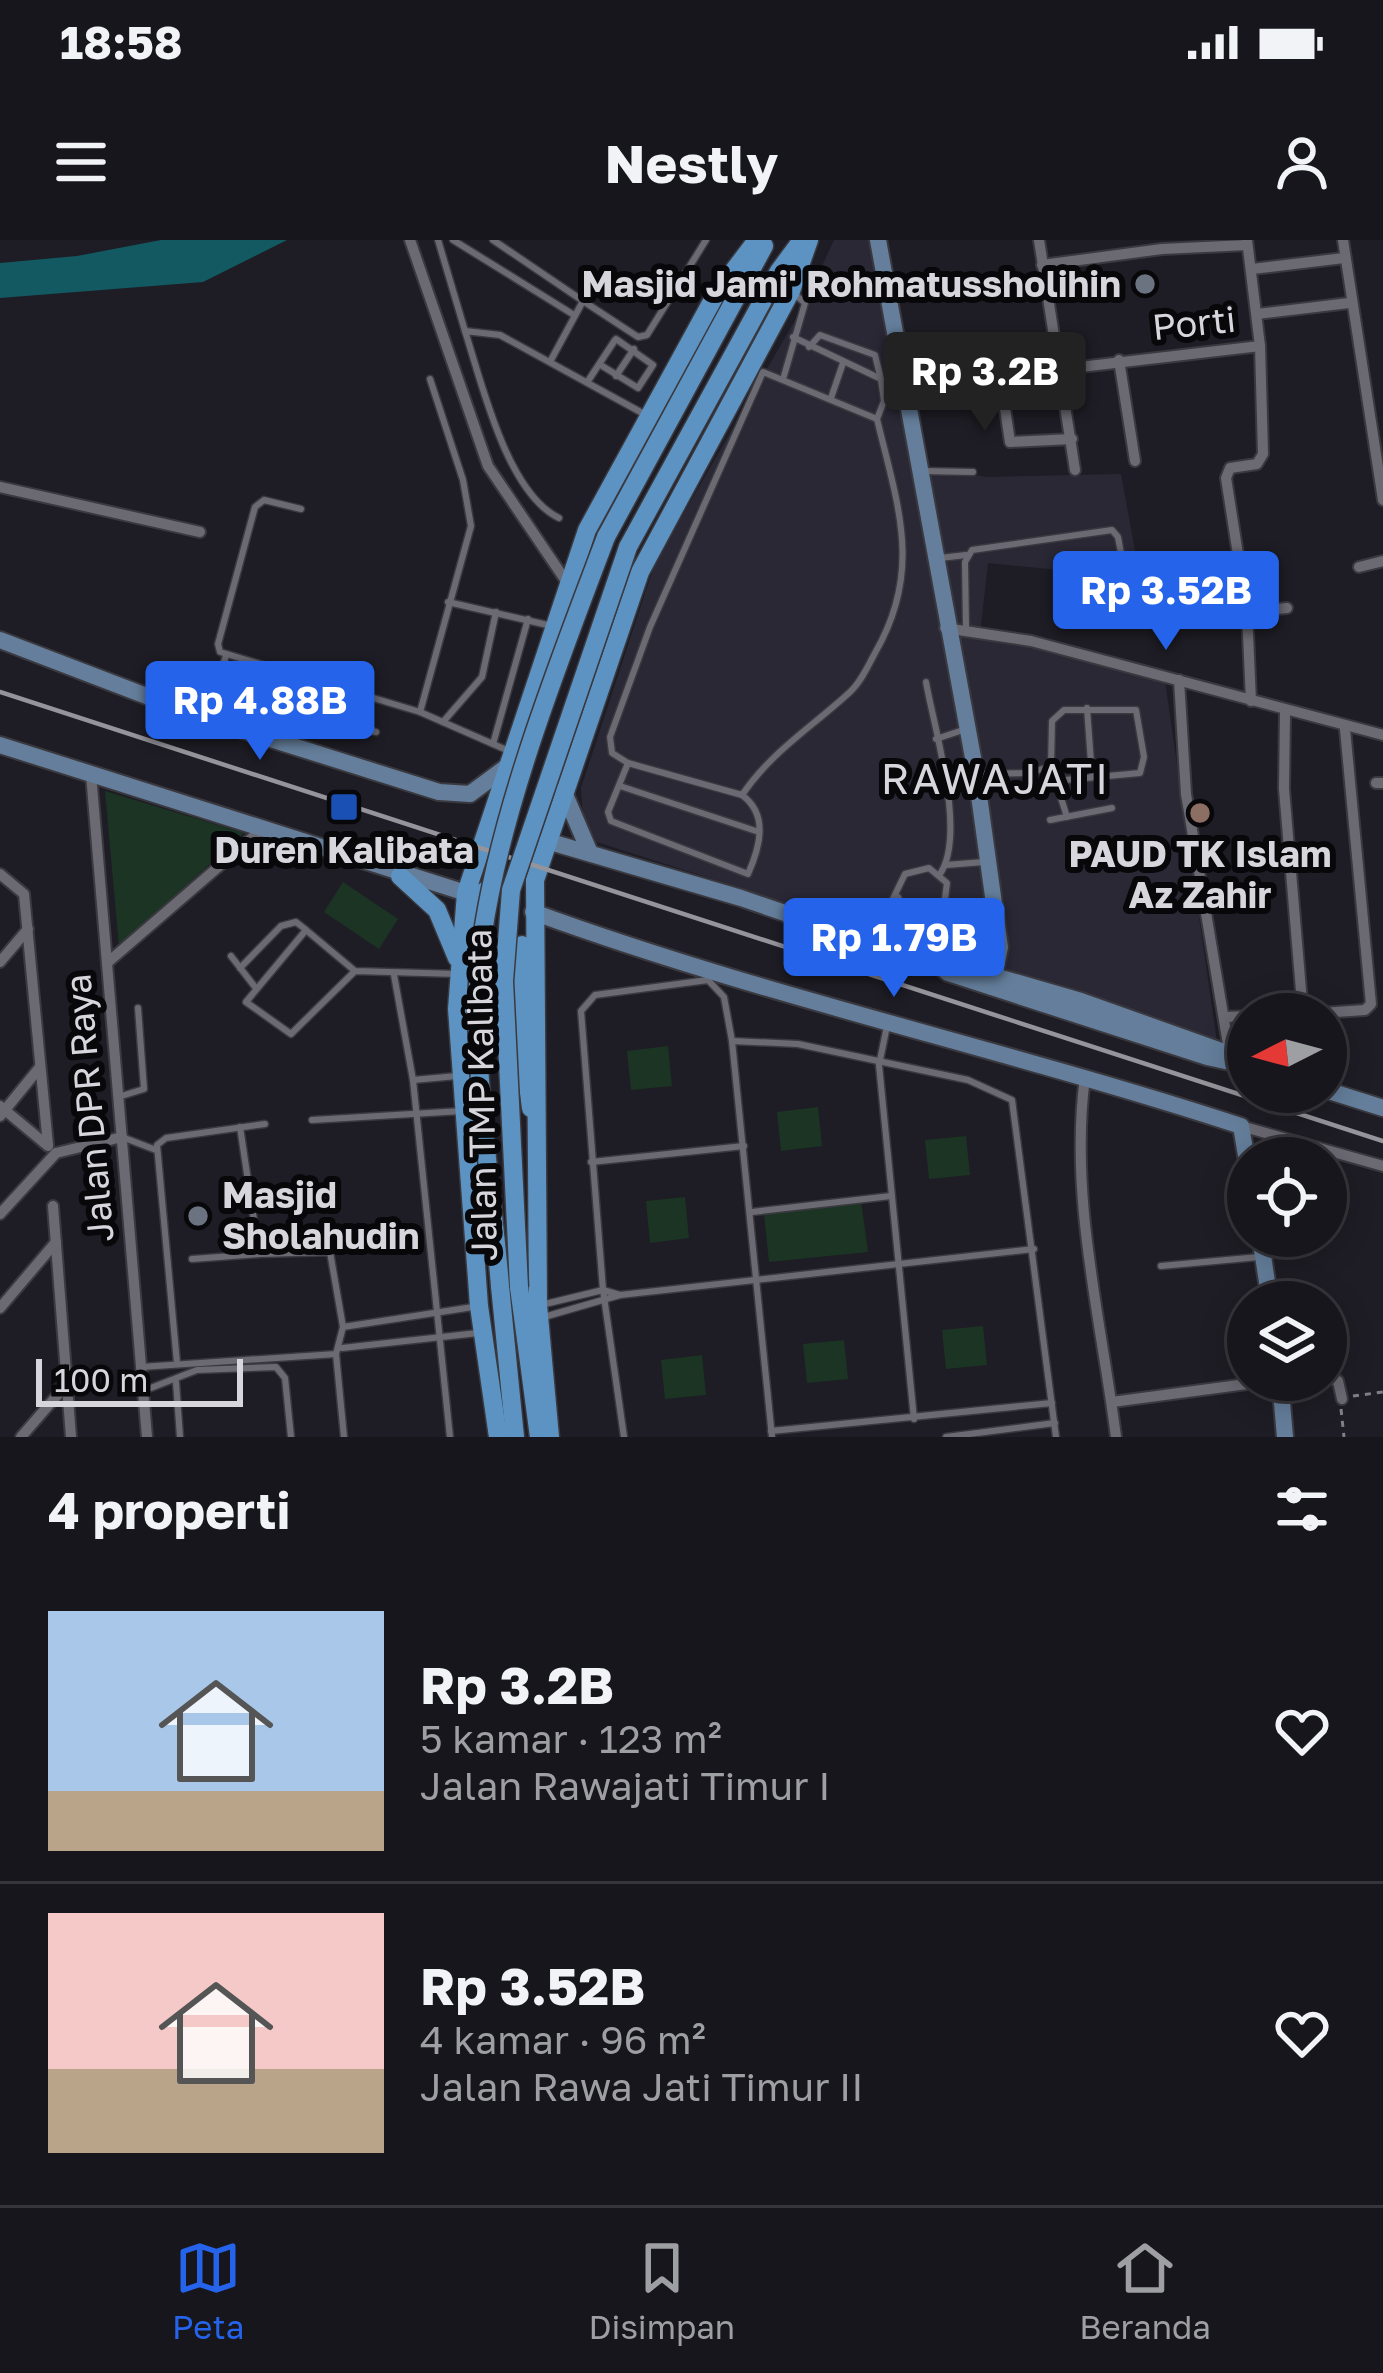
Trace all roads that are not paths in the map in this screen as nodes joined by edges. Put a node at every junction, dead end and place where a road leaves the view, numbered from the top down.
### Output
1 (410, 240) edge
2 (438, 240) edge
3 (453, 240) edge
4 (493, 240) edge
5 (706, 240) edge
6 (757, 240) edge
7 (767, 240) edge
8 (805, 240) edge
9 (878, 240) edge
10 (1039, 240) edge
11 (1342, 240) edge
12 (1247, 243) edge
13 (1345, 258) junction
14 (1042, 266) junction
15 (1252, 269) junction
16 (791, 291) junction
17 (583, 301) junction
18 (1349, 303) junction
19 (1257, 314) junction
20 (574, 315) junction
21 (465, 331) junction
22 (793, 337) junction
23 (809, 346) junction
24 (1260, 346) junction
25 (634, 350) junction
26 (551, 360) junction
27 (1119, 360) junction
28 (843, 363) junction
29 (599, 364) junction
30 (1063, 369) junction
31 (616, 376) junction
32 (784, 376) junction
33 (430, 379) dead end
34 (881, 379) junction
35 (588, 382) junction
36 (894, 387) junction
37 (831, 398) junction
38 (649, 417) junction
39 (877, 419) junction
40 (1378, 423) edge
41 (1072, 439) junction
42 (1135, 460) dead end
43 (1075, 470) dead end
44 (918, 471) junction
45 (973, 472) dead end
46 (0, 487) edge
47 (1383, 500) edge
48 (301, 509) dead end
49 (559, 518) dead end
50 (200, 532) dead end
51 (966, 555) junction
52 (933, 560) junction
53 (1383, 561) edge
54 (1359, 567) dead end
55 (1126, 581) dead end
56 (568, 584) junction
57 (448, 602) junction
58 (1287, 608) dead end
59 (496, 612) junction
60 (1247, 612) junction
61 (528, 619) junction
62 (966, 627) junction
63 (555, 628) junction
64 (945, 628) junction
65 (0, 640) edge
66 (548, 650) junction
67 (226, 656) junction
68 (604, 676) junction
69 (1179, 680) junction
70 (926, 682) dead end
71 (215, 690) junction
72 (1251, 701) junction
73 (1087, 708) junction
74 (420, 712) junction
75 (1286, 713) junction
76 (204, 718) junction
77 (443, 722) junction
78 (967, 729) junction
79 (1346, 729) junction
80 (376, 731) dead end
81 (1383, 735) edge
82 (937, 739) junction
83 (493, 745) junction
84 (0, 746) edge
85 (514, 752) junction
86 (574, 756) junction
87 (628, 763) junction
88 (1051, 766) junction
89 (91, 775) junction
90 (976, 775) junction
91 (1092, 778) junction
92 (1054, 781) junction
93 (619, 785) junction
94 (563, 790) junction
95 (742, 795) junction
96 (1112, 808) dead end
97 (1066, 817) junction
98 (1050, 820) dead end
99 (261, 830) junction
100 (759, 832) junction
101 (547, 841) junction
102 (590, 853) junction
103 (988, 861) junction
104 (946, 865) junction
105 (0, 874) edge
106 (746, 874) junction
107 (940, 874) junction
108 (400, 876) junction
109 (466, 893) junction
110 (739, 897) junction
111 (898, 897) junction
112 (533, 912) junction
113 (1383, 928) edge
114 (28, 929) junction
115 (1365, 929) junction
116 (306, 930) junction
117 (872, 942) junction
118 (231, 956) dead end
119 (0, 962) edge
120 (106, 963) junction
121 (241, 968) junction
122 (459, 968) junction
123 (355, 970) junction
124 (394, 975) junction
125 (712, 977) junction
126 (993, 981) junction
127 (255, 987) junction
128 (1303, 993) edge
129 (138, 1009) dead end
130 (1347, 1010) edge
131 (1226, 1017) joint
132 (1227, 1021) edge
133 (887, 1026) junction
134 (732, 1041) junction
135 (1227, 1059) edge
136 (879, 1065) junction
137 (40, 1066) junction
138 (462, 1075) junction
139 (1085, 1077) junction
140 (412, 1080) junction
141 (118, 1097) junction
142 (1347, 1097) edge
143 (1383, 1108) edge
144 (2, 1111) edge
145 (465, 1111) junction
146 (534, 1111) junction
147 (416, 1112) junction
148 (312, 1120) dead end
149 (265, 1124) dead end
150 (1241, 1126) junction
151 (240, 1127) junction
152 (122, 1137) junction
153 (1243, 1137) edge
154 (744, 1146) junction
155 (52, 1149) junction
156 (156, 1150) junction
157 (591, 1162) junction
158 (1383, 1166) edge
159 (892, 1196) junction
160 (53, 1206) dead end
161 (752, 1212) junction
162 (0, 1214) edge
163 (56, 1242) junction
164 (1034, 1249) junction
165 (259, 1253) junction
166 (1264, 1257) joint
167 (192, 1259) dead end
168 (899, 1265) junction
169 (1161, 1266) dead end
170 (760, 1281) junction
171 (1267, 1281) edge
172 (509, 1287) junction
173 (603, 1290) junction
174 (620, 1295) junction
175 (604, 1304) junction
176 (479, 1306) junction
177 (0, 1308) edge
178 (538, 1311) junction
179 (435, 1314) junction
180 (344, 1327) junction
181 (482, 1333) junction
182 (438, 1337) junction
183 (339, 1351) junction
184 (177, 1363) junction
185 (141, 1367) junction
186 (176, 1382) junction
187 (67, 1384) junction
188 (1227, 1387) edge
189 (143, 1391) junction
190 (1281, 1401) edge
191 (1112, 1402) junction
192 (1052, 1403) junction
193 (914, 1419) junction
194 (881, 1423) junction
195 (1054, 1424) junction
196 (771, 1434) edge
197 (21, 1437) edge
198 (71, 1437) edge
199 (147, 1437) edge
200 (180, 1437) edge
201 (291, 1437) edge
202 (344, 1437) edge
203 (450, 1437) edge
204 (498, 1437) edge
205 (514, 1437) edge
206 (539, 1437) edge
207 (550, 1437) edge
208 (623, 1437) edge
209 (883, 1437) edge
210 (946, 1437) edge
211 (1056, 1437) edge
212 (1116, 1437) edge
213 (1285, 1437) edge

1 - 56 street
2 - 21 lane
3 - 20 lane
4 - 17 lane
5 - 17 lane
6 - 38 main road
7 - 172 main road, Jalan TMP Kalibata, bridge
8 - 16 main road
8 - 172 main road, Jalan TMP Kalibata, bridge
9 - 36 street
10 - 14 street
11 - 13 street
12 - 14 street
12 - 15 street
13 - 15 street
13 - 18 street
14 - 30 street
15 - 19 street
16 - 22 lane
16 - 68 main road
17 - 20 lane
18 - 19 street
18 - 40 street
19 - 24 street
20 - 26 lane
21 - 26 lane
21 - 49 lane
22 - 23 lane
22 - 32 lane
23 - 28 lane
23 - 34 lane
24 - 27 street, Porti
24 - 60 street
25 - 29 lane
25 - 31 lane
25 - 31 lane
26 - 35 lane
27 - 30 street, Porti
27 - 42 street
28 - 34 lane
28 - 37 lane
29 - 31 lane
29 - 35 lane
30 - 41 street
32 - 37 lane
32 - 87 lane
33 - 57 lane
34 - 36 lane
35 - 38 lane
36 - 39 lane
36 - 41 street
36 - 44 street
37 - 39 lane
38 - 56 main road
39 - 95 lane
40 - 47 street
41 - 43 street
44 - 45 lane
44 - 52 street
46 - 50 street
48 - 67 lane
51 - 52 lane
51 - 55 lane
51 - 62 lane
52 - 64 street
53 - 54 street
56 - 63 main road
57 - 59 lane
57 - 74 lane
58 - 60 street
59 - 61 lane
59 - 77 lane
60 - 72 street
61 - 63 lane
61 - 83 lane
62 - 64 street
62 - 69 street
63 - 66 main road
64 - 78 street
65 - 76 street
66 - 68 main road
66 - 85 main road
67 - 71 lane
67 - 74 lane
68 - 86 main road
69 - 72 street
69 - 131 street
70 - 82 lane
71 - 76 lane
71 - 80 lane
72 - 75 street
73 - 88 lane
73 - 91 lane
73 - 91 lane
74 - 77 lane
75 - 79 street
75 - 128 street
76 - 85 street
77 - 83 lane
78 - 82 lane
78 - 90 street
79 - 81 street
79 - 115 street
82 - 104 lane
83 - 85 lane
84 - 89 street
85 - 86 main road
85 - 109 main road
86 - 94 main road
87 - 93 lane
87 - 95 lane
88 - 90 lane
88 - 92 lane
89 - 99 street
89 - 120 street, Jalan DPR Raya
90 - 103 street
91 - 92 lane
92 - 97 lane
93 - 100 lane
93 - 106 lane
94 - 101 main road
94 - 102 street
95 - 100 lane
96 - 97 lane
97 - 98 lane
99 - 108 street
99 - 120 street
100 - 106 lane
101 - 102 street
101 - 112 main road
102 - 110 street
103 - 104 lane
103 - 126 street
104 - 107 lane
105 - 114 street
106 - 110 lane
107 - 111 lane
107 - 111 lane
108 - 109 street
108 - 122 main road
109 - 122 main road
110 - 117 street
111 - 117 lane
112 - 125 street
112 - 146 main road
113 - 115 street
114 - 119 street
114 - 137 street
115 - 130 street
116 - 121 lane
116 - 123 lane
116 - 127 lane
117 - 126 street
118 - 121 lane
120 - 141 street, Jalan DPR Raya
121 - 127 lane
122 - 124 lane
122 - 138 main road
122 - 146 main road
123 - 124 lane
123 - 127 lane
124 - 140 lane
125 - 133 street
125 - 134 lane
125 - 157 lane
126 - 135 street
129 - 141 lane
131 - 132 street
133 - 136 lane
133 - 139 street
134 - 136 lane
134 - 154 lane
136 - 159 lane
136 - 164 lane
137 - 144 street
137 - 155 street
138 - 140 lane
138 - 145 main road
139 - 150 street
139 - 191 street
140 - 147 lane
141 - 152 street, Jalan DPR Raya
142 - 143 street
144 - 155 street
145 - 147 lane
145 - 176 main road
146 - 178 main road
147 - 148 lane
147 - 179 lane
149 - 151 lane
150 - 153 street
150 - 158 street
151 - 156 lane
151 - 165 lane
152 - 155 street
152 - 156 lane
152 - 185 street, Jalan DPR Raya
154 - 157 lane
154 - 161 lane
155 - 162 street
156 - 184 lane
157 - 173 lane
159 - 161 lane
159 - 168 lane
160 - 163 street
161 - 170 lane
163 - 177 street
163 - 187 street
164 - 168 lane
164 - 192 lane
165 - 167 lane
165 - 180 lane
166 - 169 lane
166 - 171 street
168 - 170 lane
168 - 193 lane
170 - 174 lane
170 - 196 lane
172 - 205 main road, Jalan TMP Kalibata
172 - 206 main road, Jalan TMP Kalibata
173 - 174 lane
173 - 175 lane
173 - 178 lane
174 - 175 lane
175 - 178 lane
175 - 208 lane
176 - 179 lane
176 - 181 main road
178 - 207 main road
179 - 180 lane
179 - 182 lane
180 - 183 lane
181 - 182 lane
181 - 204 main road
182 - 183 lane
182 - 203 lane
183 - 184 lane
183 - 202 lane
184 - 185 lane
185 - 189 street, Jalan DPR Raya
186 - 189 lane
186 - 200 lane
186 - 201 lane
187 - 197 street
187 - 198 street
188 - 191 street
189 - 199 street, Jalan DPR Raya
190 - 213 street
191 - 212 street
192 - 193 lane
192 - 195 lane
193 - 194 lane
194 - 196 lane
194 - 209 lane
195 - 210 lane
195 - 211 lane

